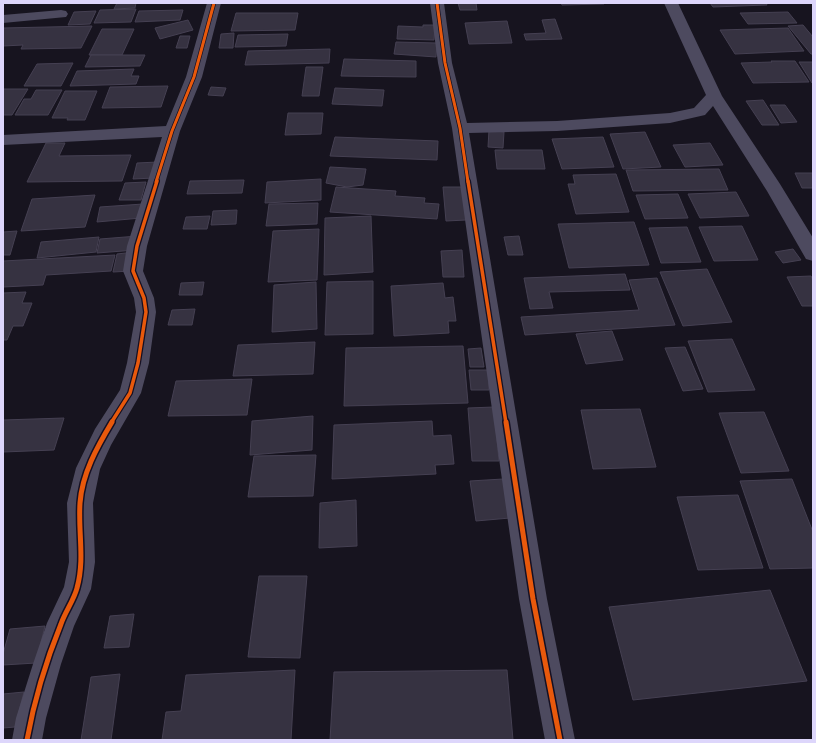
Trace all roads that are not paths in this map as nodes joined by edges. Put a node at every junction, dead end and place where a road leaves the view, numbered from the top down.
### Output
1 (214, 3) edge
2 (437, 3) edge
3 (672, 3) edge
4 (61, 14) dead end
5 (3, 19) edge
6 (714, 96) junction
7 (460, 128) junction
8 (172, 131) junction
9 (3, 140) edge
10 (813, 254) edge
11 (27, 740) edge
12 (560, 740) edge

1 - 8 street
2 - 7 street
3 - 6 street
4 - 5 street
6 - 7 street
6 - 10 street
7 - 12 street
8 - 9 street
8 - 11 street

